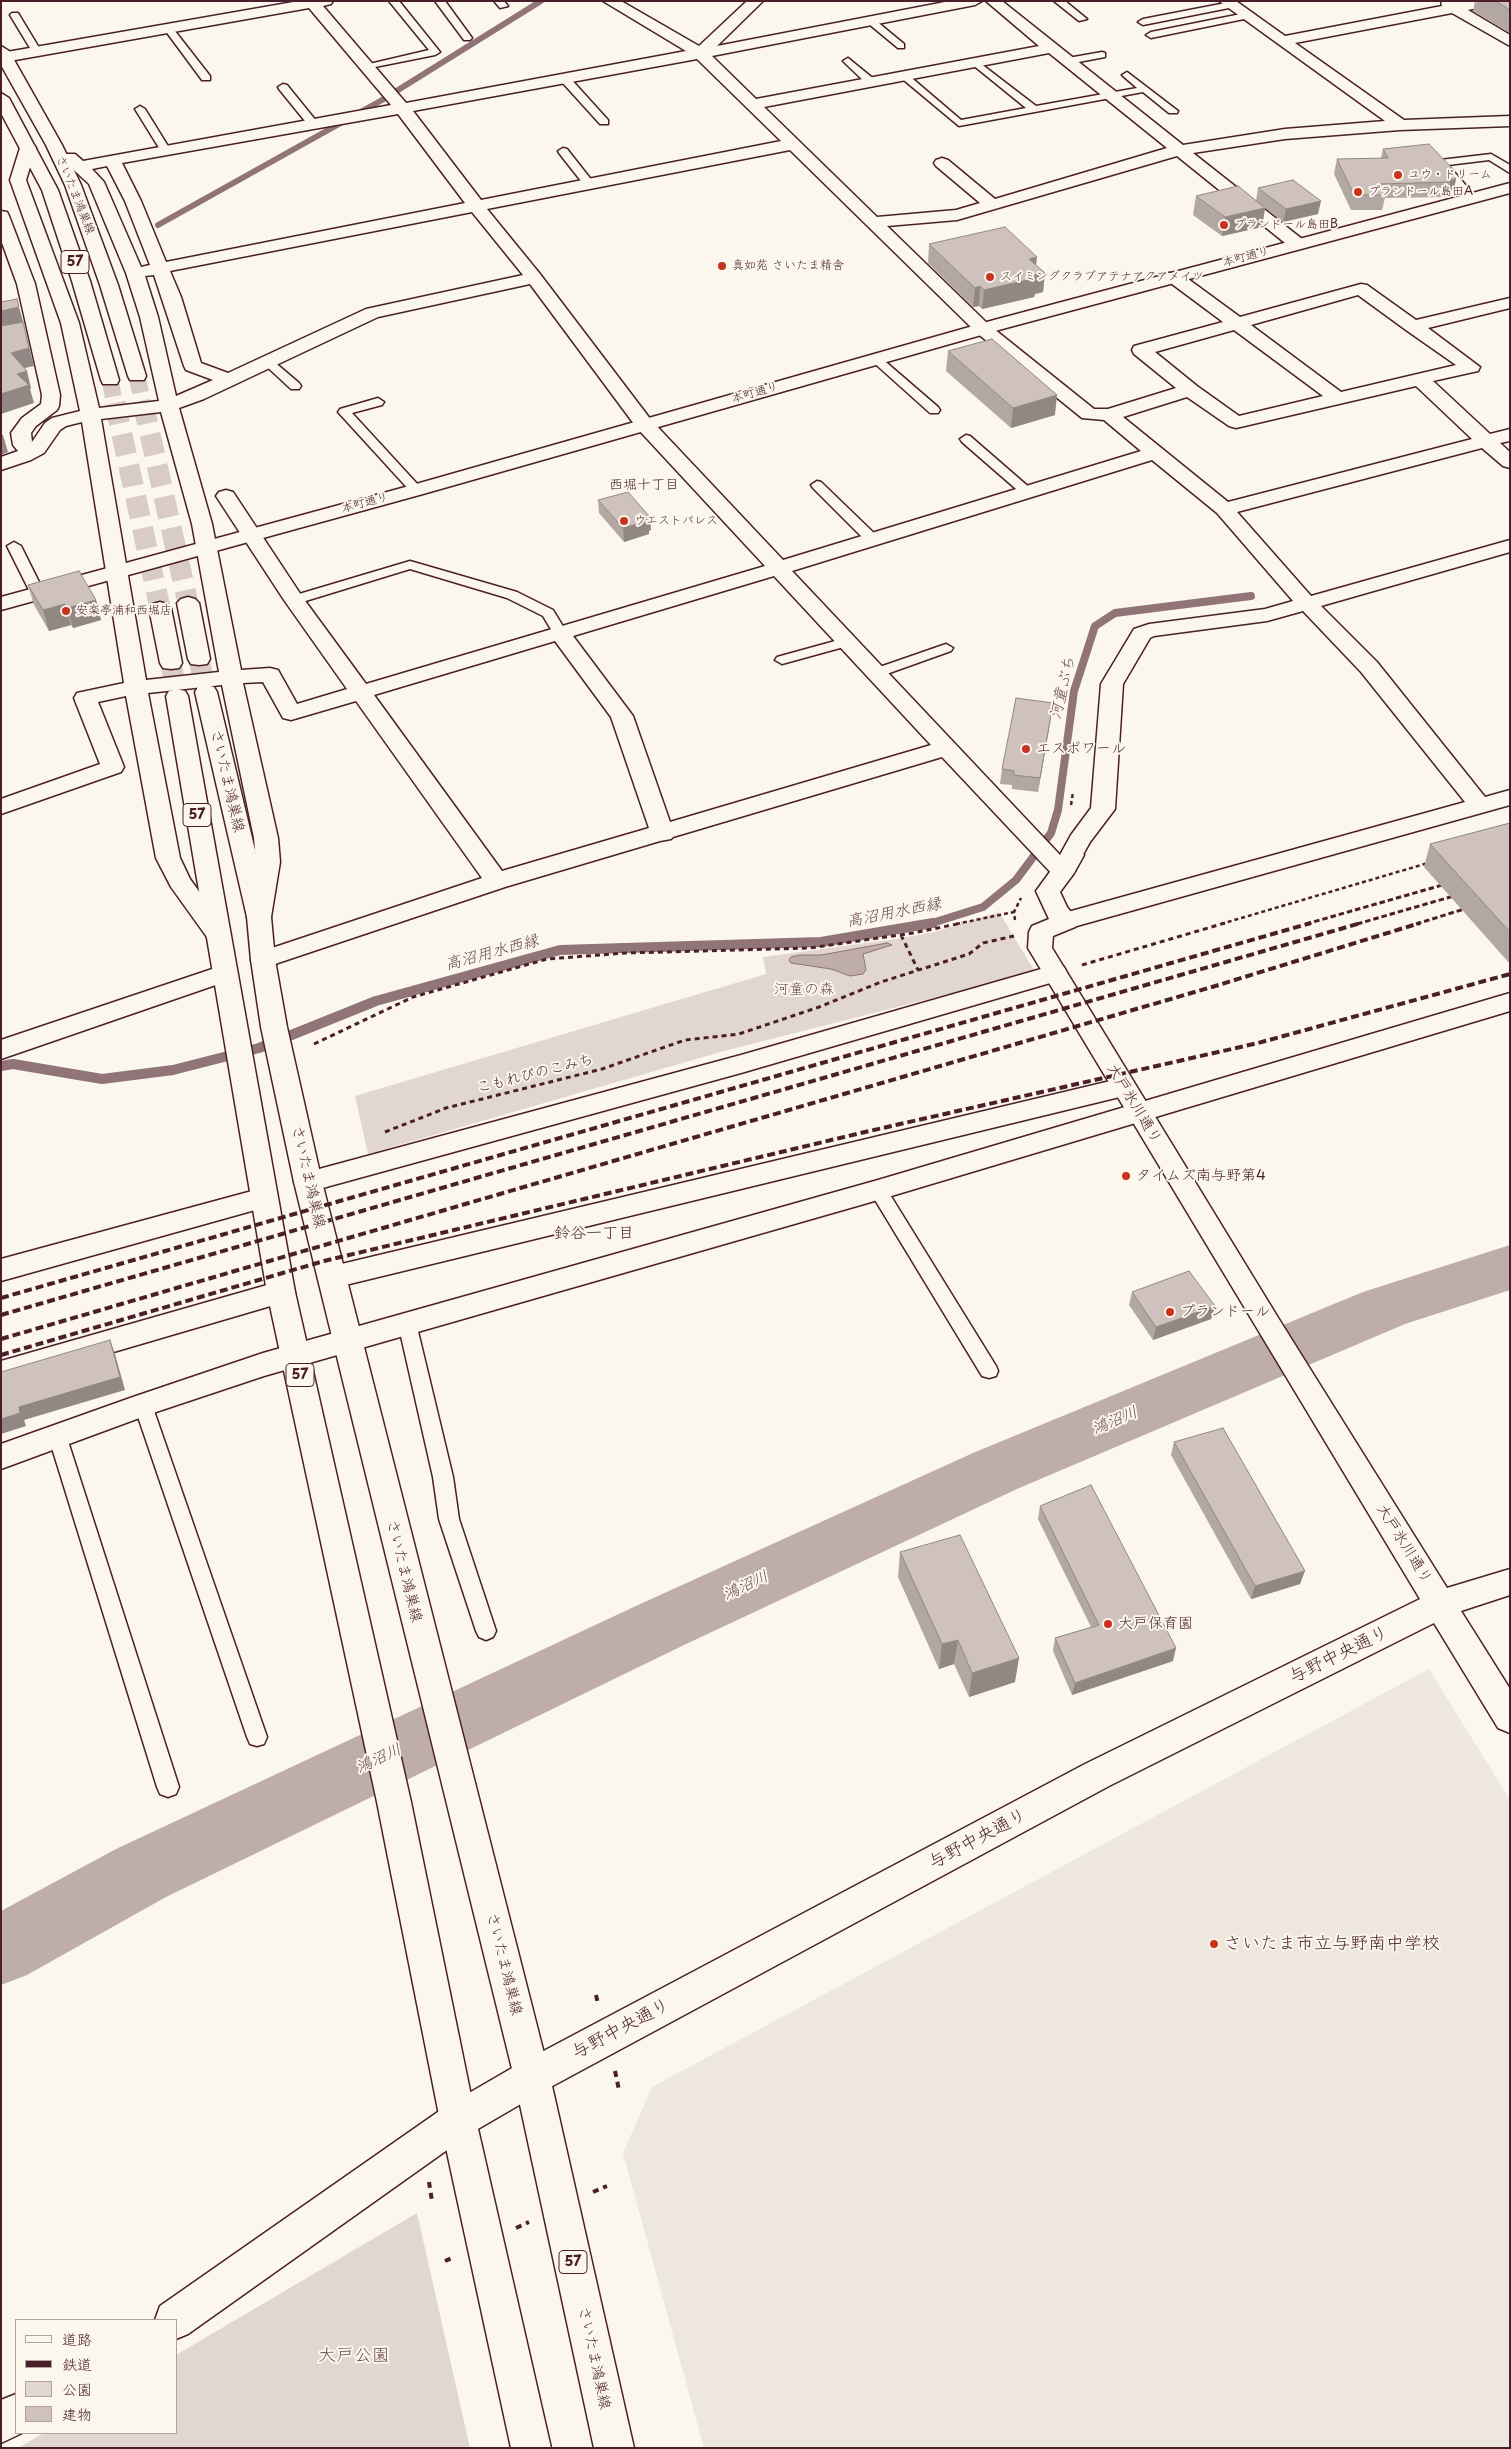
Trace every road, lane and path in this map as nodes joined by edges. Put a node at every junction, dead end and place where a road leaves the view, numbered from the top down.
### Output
1 (394, 1) edge
2 (440, 1) edge
3 (610, 1) edge
4 (756, 1) edge
5 (976, 1) edge
6 (993, 1) edge
7 (1059, 1) edge
8 (1490, 1) edge
9 (316, 2) edge
10 (1228, 3) edge
11 (1450, 4) edge
12 (15, 16) dead end
13 (1246, 16) junction
14 (1082, 19) dead end
15 (872, 22) junction
16 (1143, 22) dead end
17 (168, 28) junction
18 (1151, 35) dead end
19 (467, 38) dead end
20 (1282, 41) junction
21 (1510, 42) edge
22 (901, 46) dead end
23 (1051, 48) junction
24 (36, 51) junction
25 (3, 54) edge
26 (700, 54) junction
27 (1102, 55) dead end
28 (848, 61) dead end
29 (1068, 61) junction
30 (976, 63) junction
31 (368, 67) junction
32 (1127, 75) dead end
33 (904, 76) junction
34 (206, 78) dead end
35 (565, 79) junction
36 (871, 82) junction
37 (283, 87) dead end
38 (1145, 89) junction
39 (1111, 95) junction
40 (1, 98) edge
41 (394, 99) junction
42 (752, 104) junction
43 (140, 109) dead end
44 (1034, 109) junction
45 (1173, 111) dead end
46 (1510, 121) edge
47 (604, 122) dead end
48 (314, 124) junction
49 (1400, 125) junction
50 (793, 144) junction
51 (54, 145) junction
52 (28, 148) junction
53 (1179, 150) junction
54 (166, 151) junction
55 (563, 152) dead end
56 (113, 161) junction
57 (942, 163) dead end
58 (81, 166) junction
59 (1510, 170) edge
60 (10, 181) edge
61 (590, 184) junction
62 (1510, 188) edge
63 (1471, 197) junction
64 (992, 204) junction
65 (477, 207) junction
66 (1, 216) edge
67 (873, 222) junction
68 (1296, 244) junction
69 (160, 268) junction
70 (135, 273) junction
71 (1174, 277) junction
72 (534, 278) junction
73 (1510, 303) edge
74 (70, 323) junction
75 (1236, 323) junction
76 (1412, 326) junction
77 (983, 329) junction
78 (27, 331) junction
79 (876, 359) junction
80 (268, 362) junction
81 (137, 376) tunnel mouth
82 (1420, 379) junction
83 (110, 380) tunnel mouth
84 (229, 380) junction
85 (295, 386) dead end
86 (1190, 390) junction
87 (1339, 398) junction
88 (378, 402) dead end
89 (169, 405) junction
90 (934, 410) dead end
91 (1109, 415) junction
92 (91, 416) junction
93 (644, 424) junction
94 (1510, 435) edge
95 (966, 439) dead end
96 (1486, 441) junction
97 (31, 452) junction
98 (1153, 453) junction
99 (1510, 462) edge
100 (1, 464) edge
101 (818, 485) dead end
102 (416, 490) junction
103 (1027, 492) junction
104 (226, 496) dead end
105 (1224, 509) junction
106 (252, 534) junction
107 (872, 540) junction
108 (14, 546) dead end
109 (1510, 546) edge
110 (207, 547) junction
111 (776, 568) junction
112 (117, 573) junction
113 (38, 594) junction
114 (294, 600) junction
115 (188, 603) tunnel mouth
116 (1, 604) edge
117 (1307, 604) junction
118 (160, 608) tunnel mouth
119 (560, 633) junction
120 (846, 642) junction
121 (946, 648) dead end
122 (199, 659) tunnel mouth
123 (782, 660) dead end
124 (171, 663) tunnel mouth
125 (876, 673) junction
126 (231, 676) junction
127 (136, 688) junction
128 (206, 692) tunnel mouth
129 (362, 693) junction
130 (177, 696) tunnel mouth
131 (947, 748) junction
132 (1510, 797) edge
133 (1480, 806) junction
134 (1, 807) edge
135 (663, 834) junction
136 (1053, 855) junction
137 (1431, 862) dead end
138 (497, 881) junction
139 (1014, 912) dead end
140 (259, 917) junction
141 (1066, 922) junction
142 (218, 934) junction
143 (901, 935) junction
144 (1039, 938) junction
145 (263, 960) junction
146 (918, 970) junction
147 (224, 973) junction
148 (1055, 973) junction
149 (1510, 1002) edge
150 (314, 1044) dead end
151 (1, 1050) edge
152 (1123, 1087) junction
153 (1138, 1112) junction
154 (383, 1132) dead end
155 (308, 1182) junction
156 (878, 1190) junction
157 (263, 1198) junction
158 (1, 1270) edge
159 (333, 1277) junction
160 (281, 1292) junction
161 (408, 1323) junction
162 (347, 1340) junction
163 (296, 1355) junction
164 (989, 1371) dead end
165 (1, 1373) edge
166 (143, 1405) junction
167 (58, 1435) junction
168 (1, 1457) edge
169 (1510, 1582) edge
170 (1441, 1604) junction
171 (486, 1631) dead end
172 (1510, 1718) edge
173 (257, 1737) dead end
174 (168, 1787) dead end
175 (532, 2076) junction
176 (458, 2120) junction
177 (175, 2319) edge
178 (15, 2415) edge
179 (1, 2423) edge
180 (531, 2448) edge
181 (614, 2448) edge

1 - 31 lane
2 - 19 lane
3 - 26 street
4 - 26 street
5 - 15 street
6 - 23 street
7 - 14 lane
8 - 11 street
9 - 17 street
9 - 31 street
10 - 13 street
10 - 16 lane
11 - 20 street
11 - 21 street
12 - 24 lane
13 - 18 lane
13 - 20 street
15 - 22 lane
15 - 26 street
17 - 24 street
17 - 34 lane
20 - 49 street
23 - 29 street
23 - 30 street
24 - 25 street
25 - 51 street, さいたま鴻巣線 / 57
26 - 35 street
26 - 42 street
27 - 29 lane
28 - 36 lane
29 - 39 street
30 - 33 street
30 - 44 lane
31 - 41 street
32 - 38 lane
33 - 36 street
33 - 44 lane
35 - 41 street
35 - 47 lane
36 - 42 street
37 - 48 lane
38 - 39 lane
38 - 45 lane
39 - 44 lane
39 - 53 street
40 - 52 street, さいたま鴻巣線 / 57
41 - 48 street
41 - 65 street
42 - 50 street
43 - 54 lane
46 - 49 street
48 - 54 street
49 - 53 street
50 - 61 street
50 - 67 street
51 - 58 street
51 - 81 street, さいたま鴻巣線 / 57
52 - 60 street
52 - 83 street, さいたま鴻巣線 / 57
53 - 64 street
53 - 68 street
54 - 56 street
55 - 61 lane
56 - 58 street
56 - 69 street
57 - 64 street
58 - 70 street
59 - 63 lane
60 - 74 street
61 - 65 street
62 - 63 street, 本町通り
63 - 68 street, 本町通り
64 - 67 street
65 - 69 street
65 - 72 street
66 - 78 street
67 - 77 street
68 - 71 street, 本町通り
69 - 70 street
69 - 84 street
70 - 89 street
71 - 75 street
71 - 77 street, 本町通り
72 - 80 street
72 - 93 street
73 - 76 street
74 - 78 street
74 - 92 street
75 - 76 street
75 - 86 street
75 - 87 street
76 - 82 street
77 - 79 street, 本町通り
77 - 91 street
78 - 97 street
79 - 90 lane
79 - 93 street, 本町通り
80 - 84 street
80 - 85 lane
82 - 87 street
82 - 96 street
84 - 89 street
86 - 87 street
86 - 91 street
88 - 102 lane
89 - 92 street
89 - 110 street
91 - 98 street
92 - 97 street
92 - 112 street
93 - 102 street, 本町通り
93 - 111 street
94 - 96 street
95 - 103 lane
96 - 99 street
96 - 105 street
97 - 100 street
98 - 103 street
98 - 105 street
101 - 107 lane
102 - 106 street, 本町通り
103 - 107 street
104 - 106 street
105 - 117 street
106 - 110 street, 本町通り
106 - 114 street
107 - 111 street
108 - 113 lane
109 - 117 street
110 - 112 street, 本町通り
110 - 126 street
111 - 119 street
111 - 120 street
112 - 113 street, 本町通り
112 - 127 street
113 - 116 street, 本町通り
114 - 119 lane
114 - 129 street
115 - 122 street
117 - 133 street
117 - 136 street
118 - 124 street
119 - 129 street
119 - 135 street
120 - 123 lane
120 - 125 street
121 - 125 lane
125 - 131 street
126 - 127 street
126 - 129 street
126 - 140 street
127 - 134 street
127 - 142 street
128 - 140 street, さいたま鴻巣線 / 57
129 - 138 street
130 - 142 street, 57
131 - 135 street
131 - 136 street
132 - 133 street
133 - 141 street
135 - 138 street
136 - 141 street
137 - 148 path
138 - 145 street
139 - 143 path
140 - 145 street, さいたま鴻巣線 / 57
141 - 144 street
142 - 147 street, 57
143 - 146 path
143 - 150 path
144 - 146 path, こもれびのこみち
144 - 148 street, 大戸氷川通り
145 - 155 street, さいたま鴻巣線 / 57
146 - 154 path, こもれびのこみち
147 - 151 street
147 - 157 street, 57
148 - 152 street, 大戸氷川通り
148 - 155 street
149 - 153 street
152 - 153 street, 大戸氷川通り
152 - 159 street
153 - 156 street
153 - 170 street, 大戸氷川通り
155 - 159 street, さいたま鴻巣線 / 57
156 - 161 street
156 - 164 lane
157 - 158 street
157 - 160 street, 57
159 - 162 street, さいたま鴻巣線 / 57
160 - 163 street, 57
160 - 165 street
161 - 162 street
161 - 171 lane
162 - 163 street
162 - 175 street, さいたま鴻巣線 / 57
163 - 166 street
163 - 176 street, 57
166 - 167 street
166 - 173 lane
167 - 168 street
167 - 174 lane
169 - 170 street, 与野中央通り
170 - 172 street, 大戸氷川通り
170 - 175 street, 与野中央通り
175 - 176 street, 与野中央通り
175 - 181 street, さいたま鴻巣線 / 57
176 - 177 street, 与野中央通り
176 - 180 street, 57
178 - 179 street

